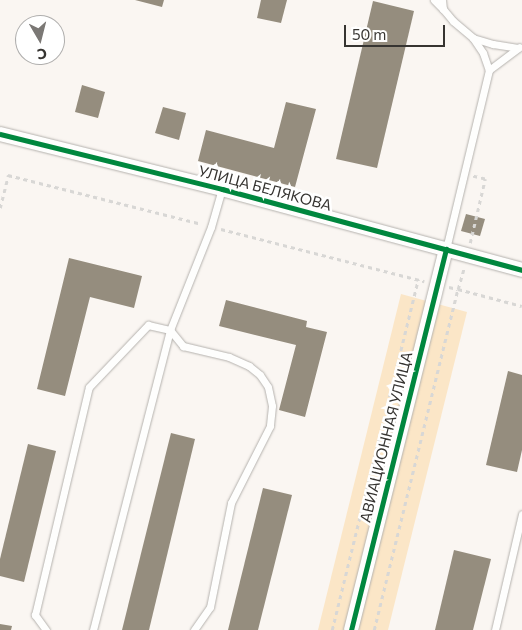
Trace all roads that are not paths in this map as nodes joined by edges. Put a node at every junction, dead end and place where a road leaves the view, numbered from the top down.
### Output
1 (434, 0) edge
2 (442, 0) edge
3 (443, 9) junction
4 (473, 38) junction
5 (520, 47) edge
6 (489, 70) junction
7 (1, 138) edge
8 (222, 190) junction
9 (446, 250) junction
10 (522, 270) edge
11 (170, 330) junction
12 (522, 514) edge
13 (46, 630) edge
14 (93, 630) edge
15 (194, 630) edge
16 (351, 630) edge
17 (495, 630) edge

1 - 3 lane
2 - 3 lane
3 - 4 lane
4 - 5 lane
4 - 6 lane
5 - 6 lane
6 - 9 lane
7 - 8 street, УЛИЦА БЕЛЯКОВА
8 - 9 street, УЛИЦА БЕЛЯКОВА
8 - 11 lane
9 - 10 street, УЛИЦА БЕЛЯКОВА
9 - 16 street, АВИАЦИОННАЯ УЛИЦА
11 - 13 lane
11 - 14 lane
11 - 15 lane
12 - 17 lane

